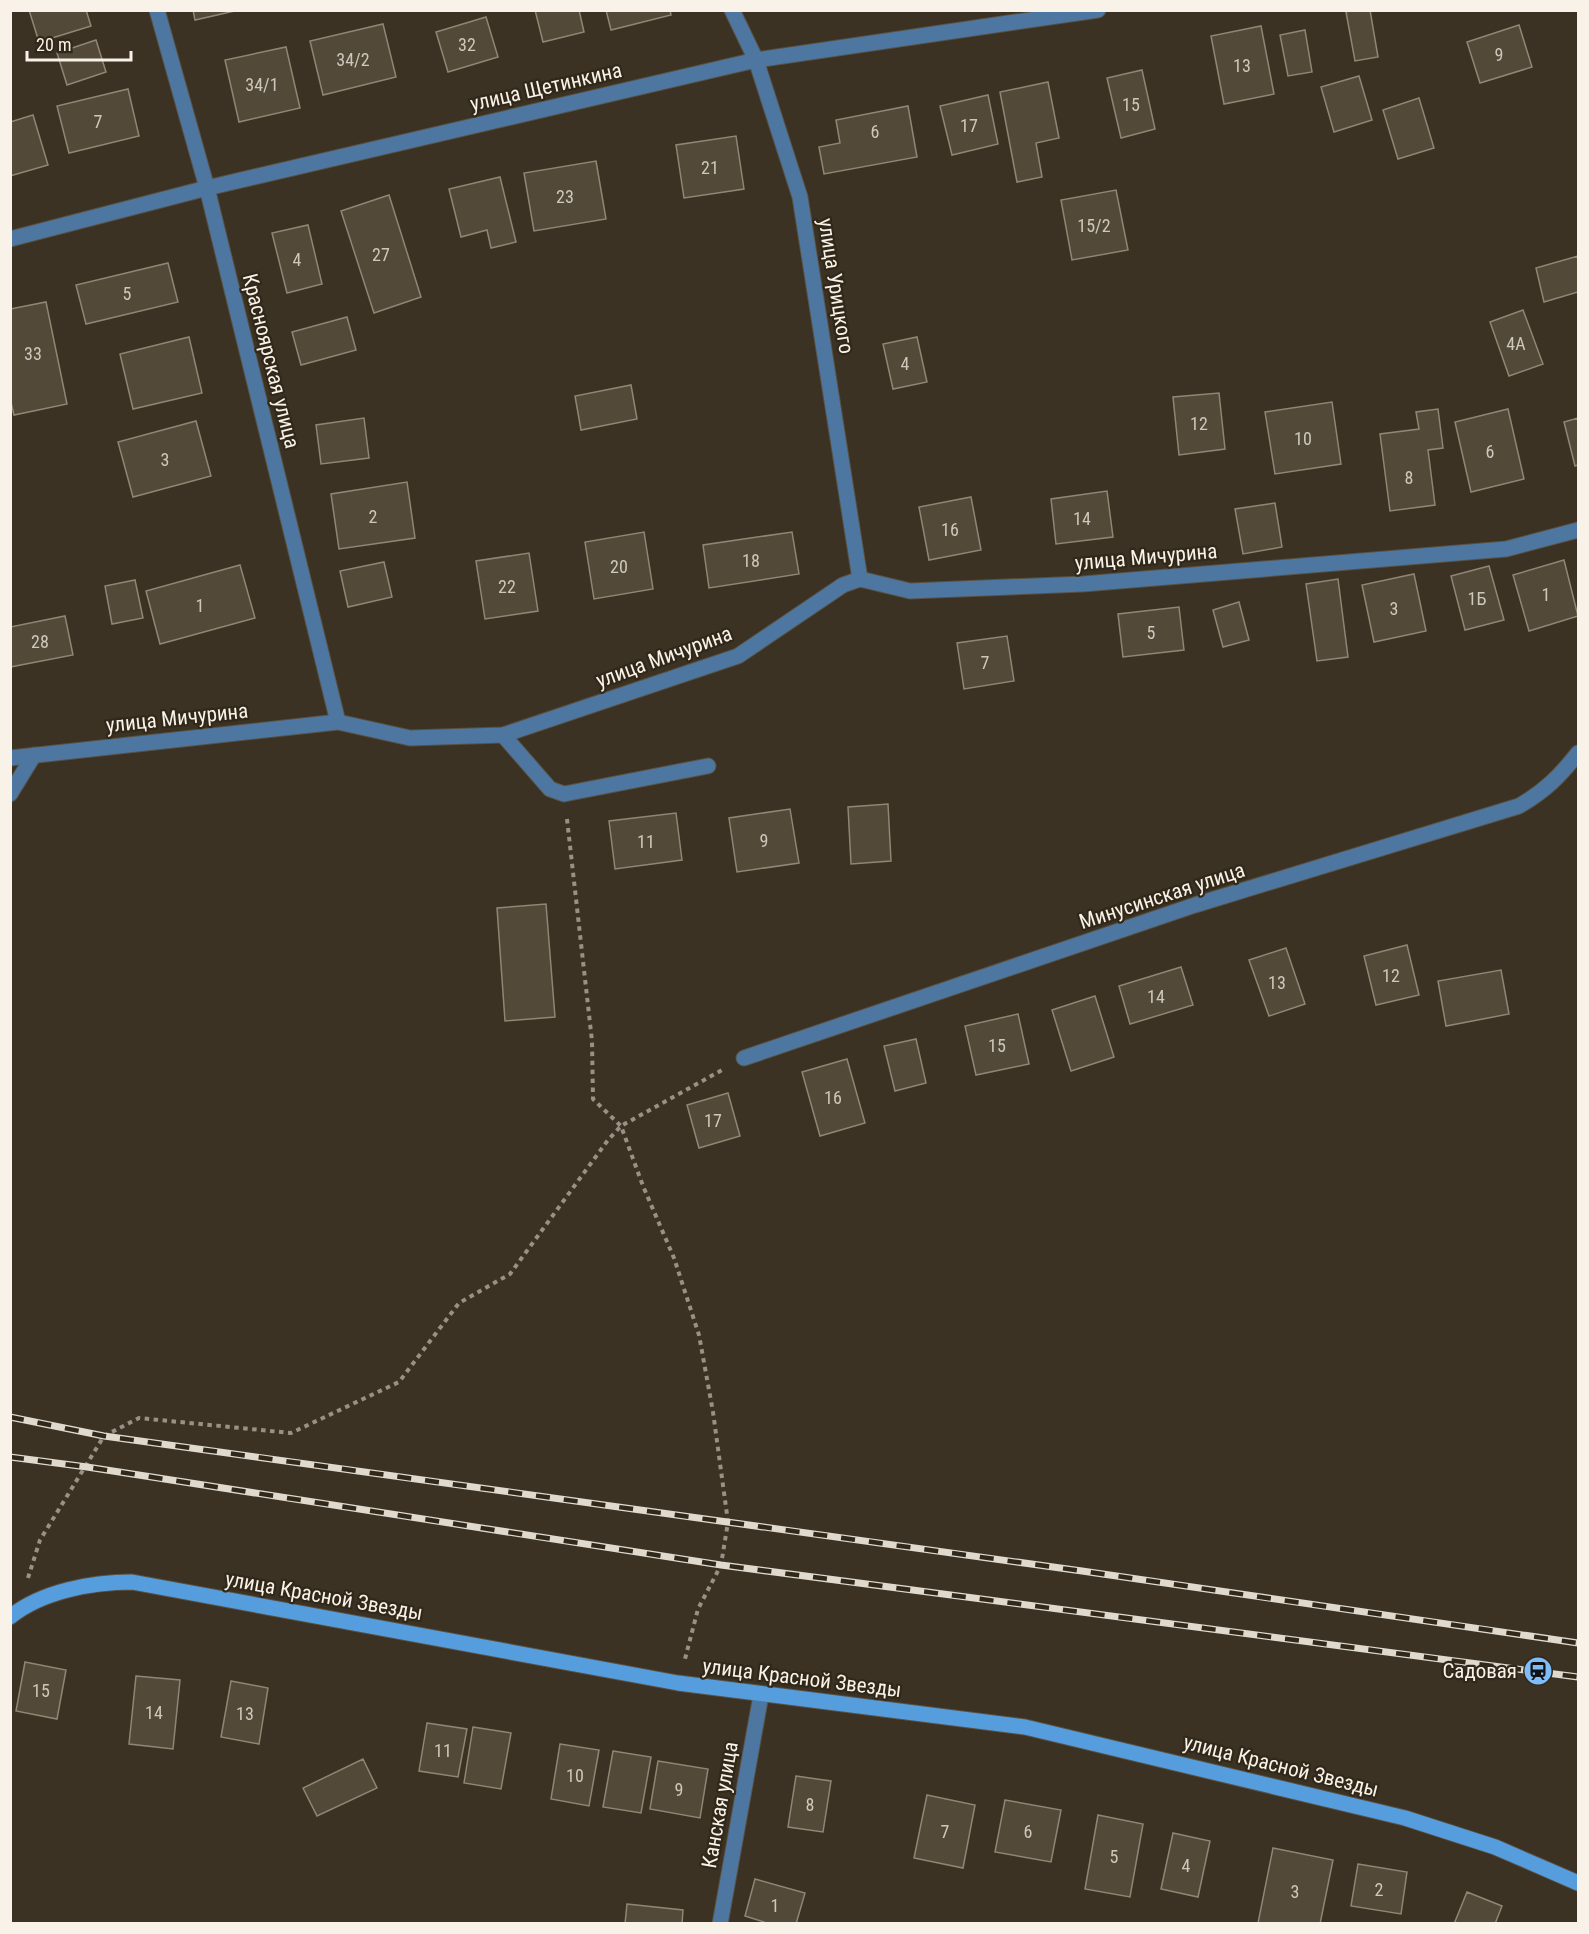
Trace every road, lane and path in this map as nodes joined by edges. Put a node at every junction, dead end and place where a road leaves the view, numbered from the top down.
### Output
1 (157, 10) edge
2 (732, 10) edge
3 (1098, 10) edge
4 (756, 60) junction
5 (207, 188) junction
6 (10, 239) edge
7 (1578, 530) edge
8 (860, 579) junction
9 (338, 722) junction
10 (503, 735) junction
11 (1578, 753) edge
12 (34, 755) junction
13 (10, 758) edge
14 (708, 766) dead end
15 (10, 794) edge
16 (564, 794) junction
17 (744, 1058) joint
18 (621, 1126) junction
19 (13, 1613) edge
20 (678, 1683) junction
21 (761, 1695) junction
22 (1578, 1883) edge
23 (720, 1923) edge

1 - 5 street, Красноярская улица
2 - 4 street, улица Урицкого
3 - 4 street, улица Щетинкина
4 - 5 street, улица Щетинкина
4 - 8 street, улица Урицкого
5 - 6 street, улица Щетинкина
5 - 9 street, Красноярская улица
7 - 8 street, улица Мичурина
8 - 10 street, улица Мичурина
9 - 10 street, улица Мичурина
9 - 12 street, улица Мичурина
10 - 16 street
11 - 17 street, Минусинская улица
12 - 13 street, улица Мичурина
12 - 15 street
14 - 16 street
16 - 18 path
17 - 18 path
18 - 19 path
18 - 20 path
19 - 20 street, улица Красной Звезды
20 - 21 street, улица Красной Звезды
21 - 22 street, улица Красной Звезды
21 - 23 street, Канская улица

